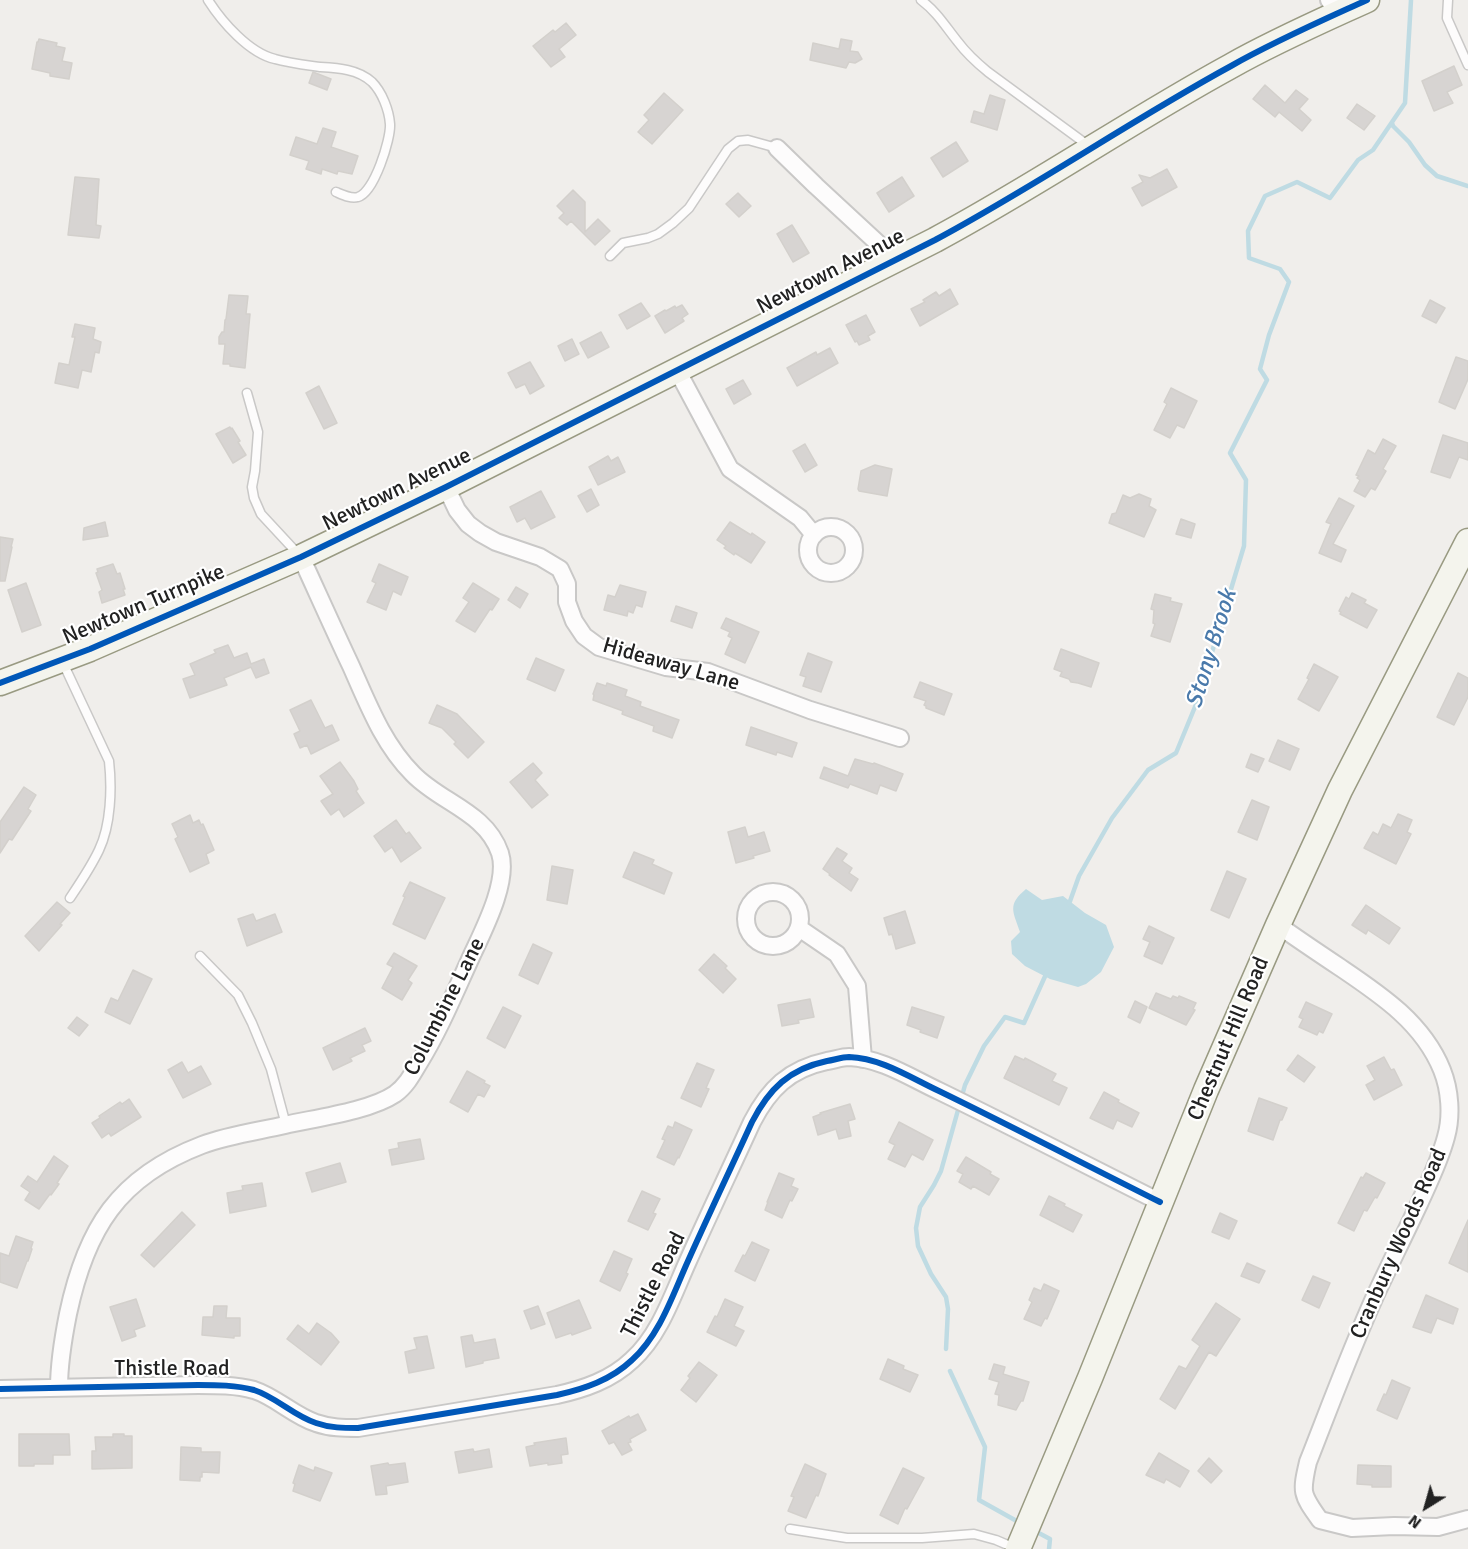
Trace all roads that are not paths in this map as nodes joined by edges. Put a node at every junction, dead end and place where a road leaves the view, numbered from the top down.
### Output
1 (208, 0) edge
2 (921, 0) edge
3 (1367, 0) edge
4 (1448, 0) edge
5 (1333, 7) edge
6 (1468, 65) edge
7 (777, 148) joint
8 (1088, 150) junction
9 (336, 192) dead end
10 (610, 256) dead end
11 (896, 260) junction
12 (676, 370) junction
13 (247, 393) dead end
14 (446, 487) junction
15 (814, 535) dead end
16 (1468, 541) edge
17 (301, 557) junction
18 (62, 660) junction
19 (0, 683) edge
20 (900, 738) dead end
21 (70, 898) dead end
22 (1278, 925) junction
23 (799, 928) dead end
24 (200, 956) dead end
25 (863, 1059) junction
26 (286, 1125) junction
27 (1160, 1202) junction
28 (59, 1388) junction
29 (0, 1389) edge
30 (1468, 1519) edge
31 (790, 1529) dead end
32 (1018, 1548) edge

1 - 9 lane
2 - 8 lane
3 - 5 street, Newtown Avenue
4 - 6 lane
5 - 8 street, Newtown Avenue
7 - 10 lane
7 - 11 street
8 - 11 street, Newtown Avenue
11 - 12 street, Newtown Avenue
12 - 14 street, Newtown Avenue
12 - 15 street
13 - 17 lane
14 - 17 street, Newtown Avenue
14 - 20 street, Hideaway Lane
16 - 22 street, Chestnut Hill Road
17 - 18 street, Newtown Turnpike
17 - 26 street, Columbine Lane
18 - 19 street, Newtown Turnpike
18 - 21 lane
22 - 27 street, Chestnut Hill Road
22 - 30 street, Cranbury Woods Road
23 - 25 street
24 - 26 lane
25 - 27 street, Thistle Road
25 - 28 street, Thistle Road
26 - 28 street, Columbine Lane
27 - 32 street, Chestnut Hill Road
28 - 29 street, Thistle Road
31 - 32 lane

